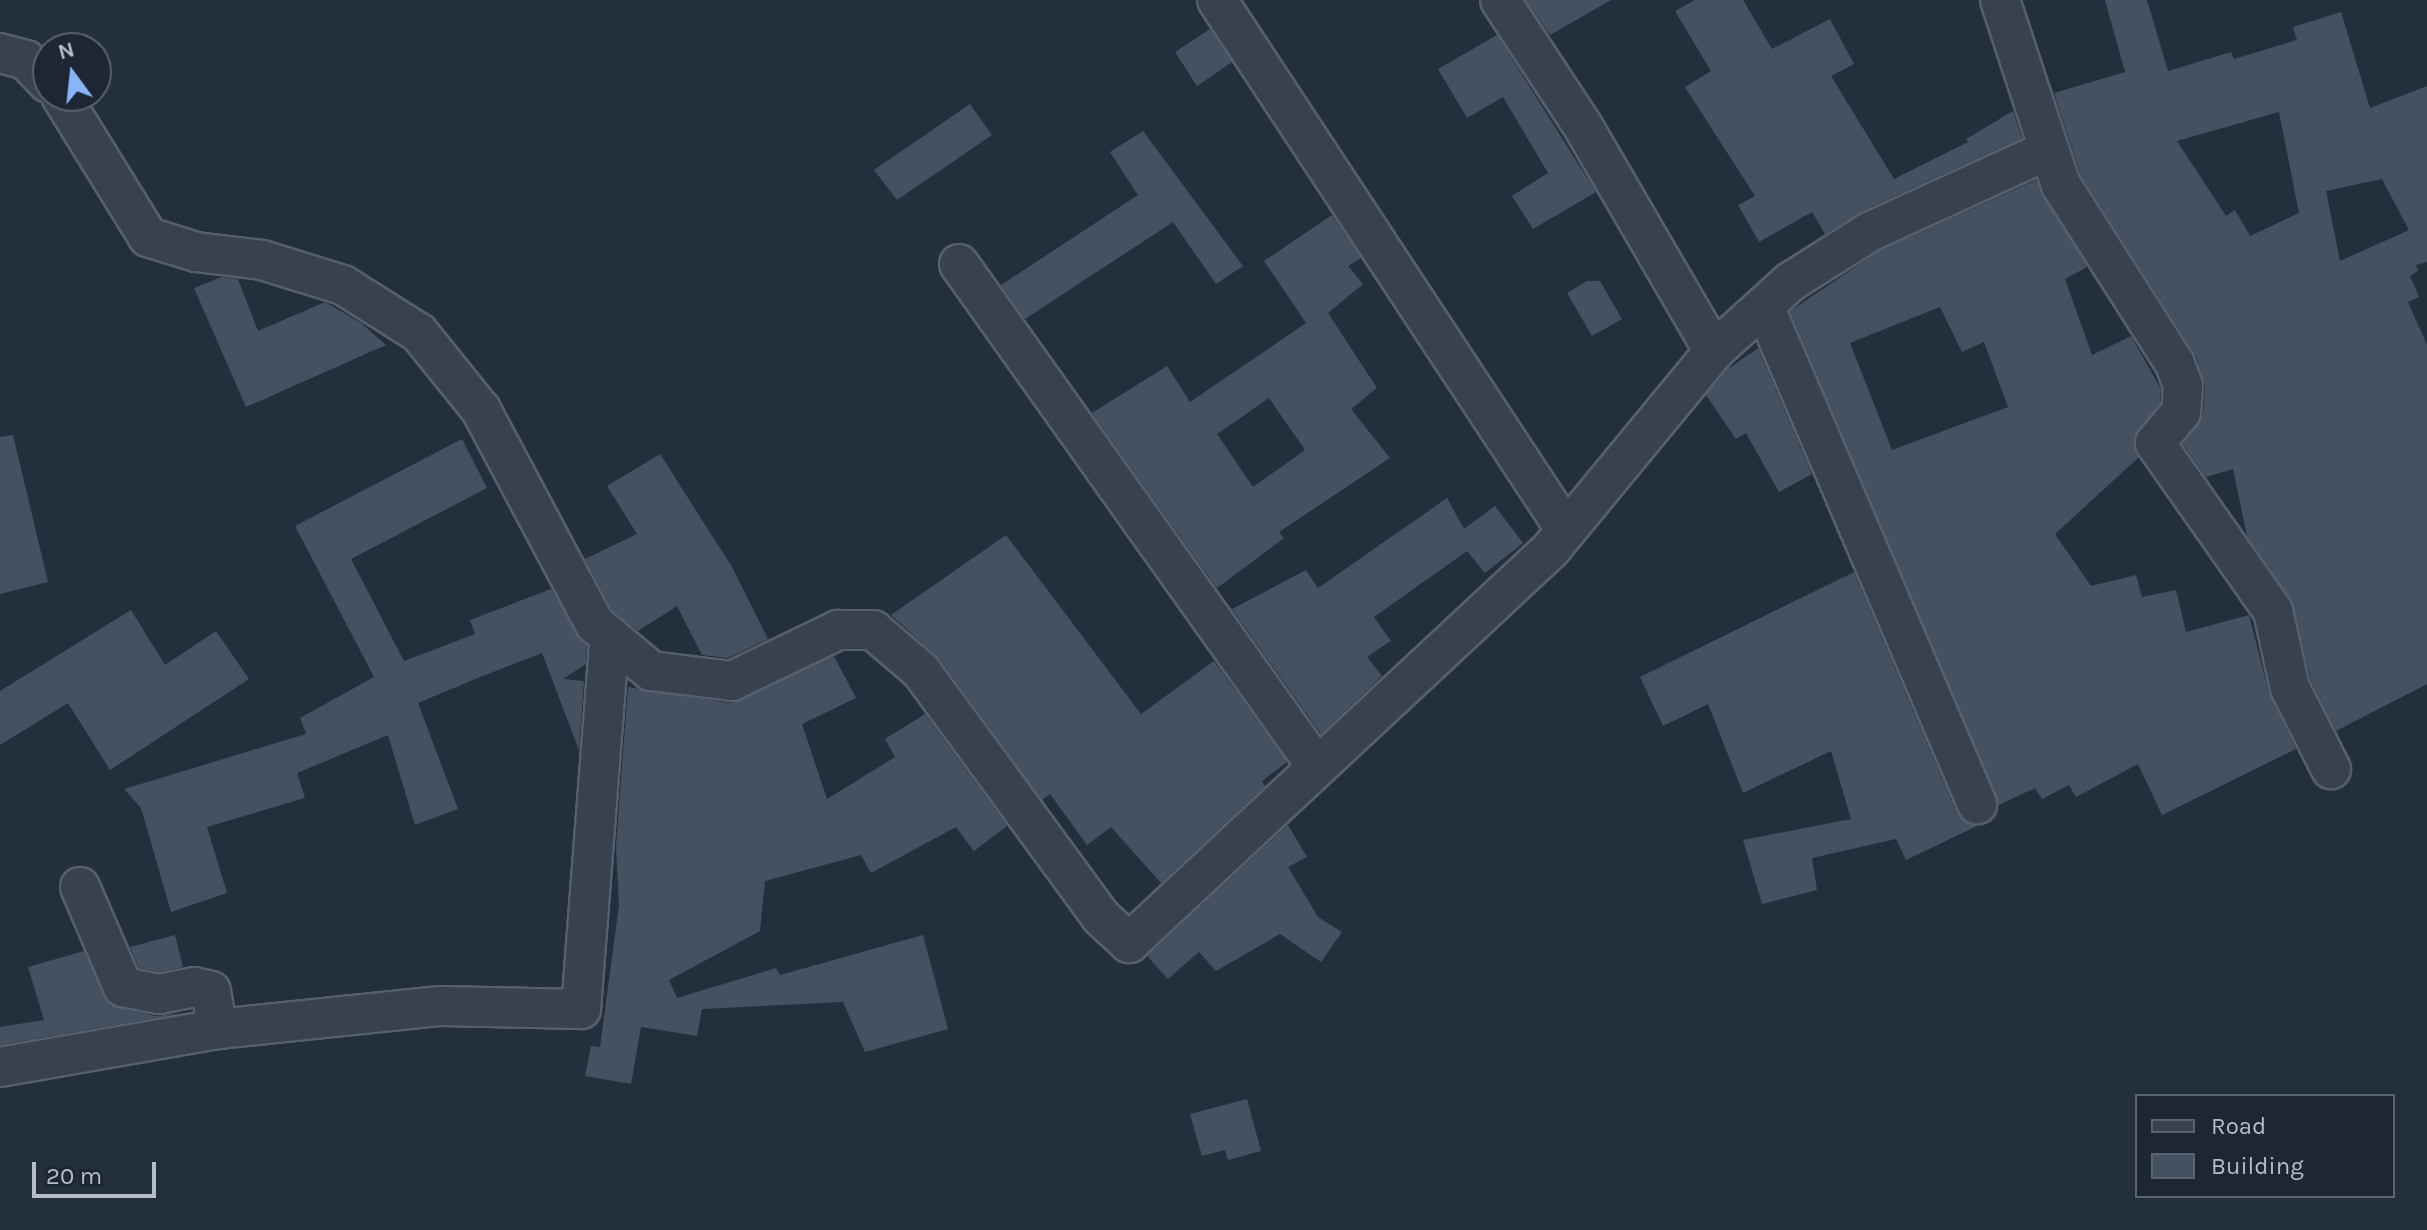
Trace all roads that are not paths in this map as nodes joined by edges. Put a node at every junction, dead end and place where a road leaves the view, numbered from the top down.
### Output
1 (1217, 0) edge
2 (1500, 0) edge
3 (2000, 0) edge
4 (0, 53) edge
5 (32, 66) edge
6 (71, 112) edge
7 (2046, 151) junction
8 (959, 264) dead end
9 (1764, 306) junction
10 (1714, 351) junction
11 (1566, 530) junction
12 (610, 636) junction
13 (1317, 767) junction
14 (2331, 769) dead end
15 (1977, 804) dead end
16 (80, 887) dead end
17 (218, 1029) junction
18 (0, 1067) edge

1 - 11 street
2 - 10 street
3 - 7 street
4 - 5 street
6 - 12 street
7 - 9 street
7 - 14 street
8 - 13 street
9 - 10 street
9 - 15 street
10 - 11 street
11 - 13 street
12 - 13 street
12 - 17 street
16 - 17 street
17 - 18 street

